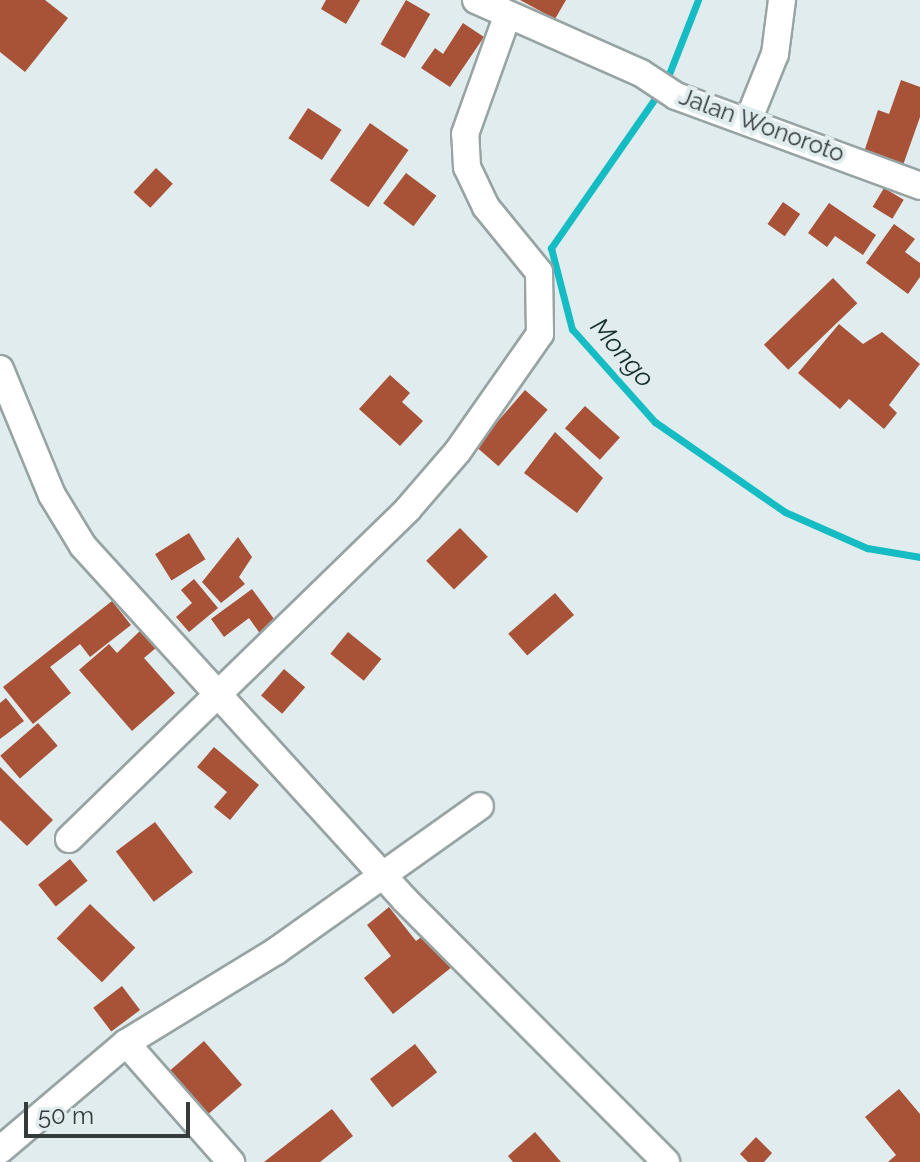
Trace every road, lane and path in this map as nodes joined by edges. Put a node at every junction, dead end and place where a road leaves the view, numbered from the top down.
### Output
1 (476, 0) edge
2 (782, 0) edge
3 (508, 14) junction
4 (748, 121) junction
5 (920, 186) edge
6 (0, 369) edge
7 (219, 698) junction
8 (480, 806) dead end
9 (69, 839) dead end
10 (381, 873) junction
11 (126, 1043) junction
12 (0, 1150) edge
13 (231, 1162) edge
14 (666, 1162) edge

1 - 3 street, Jalan Wonoroto
2 - 4 street
3 - 4 street, Jalan Wonoroto
3 - 7 street
4 - 5 street, Jalan Wonoroto
6 - 7 street
7 - 9 street
7 - 10 street
8 - 10 street
10 - 11 street
10 - 14 street
11 - 12 street
11 - 13 street

